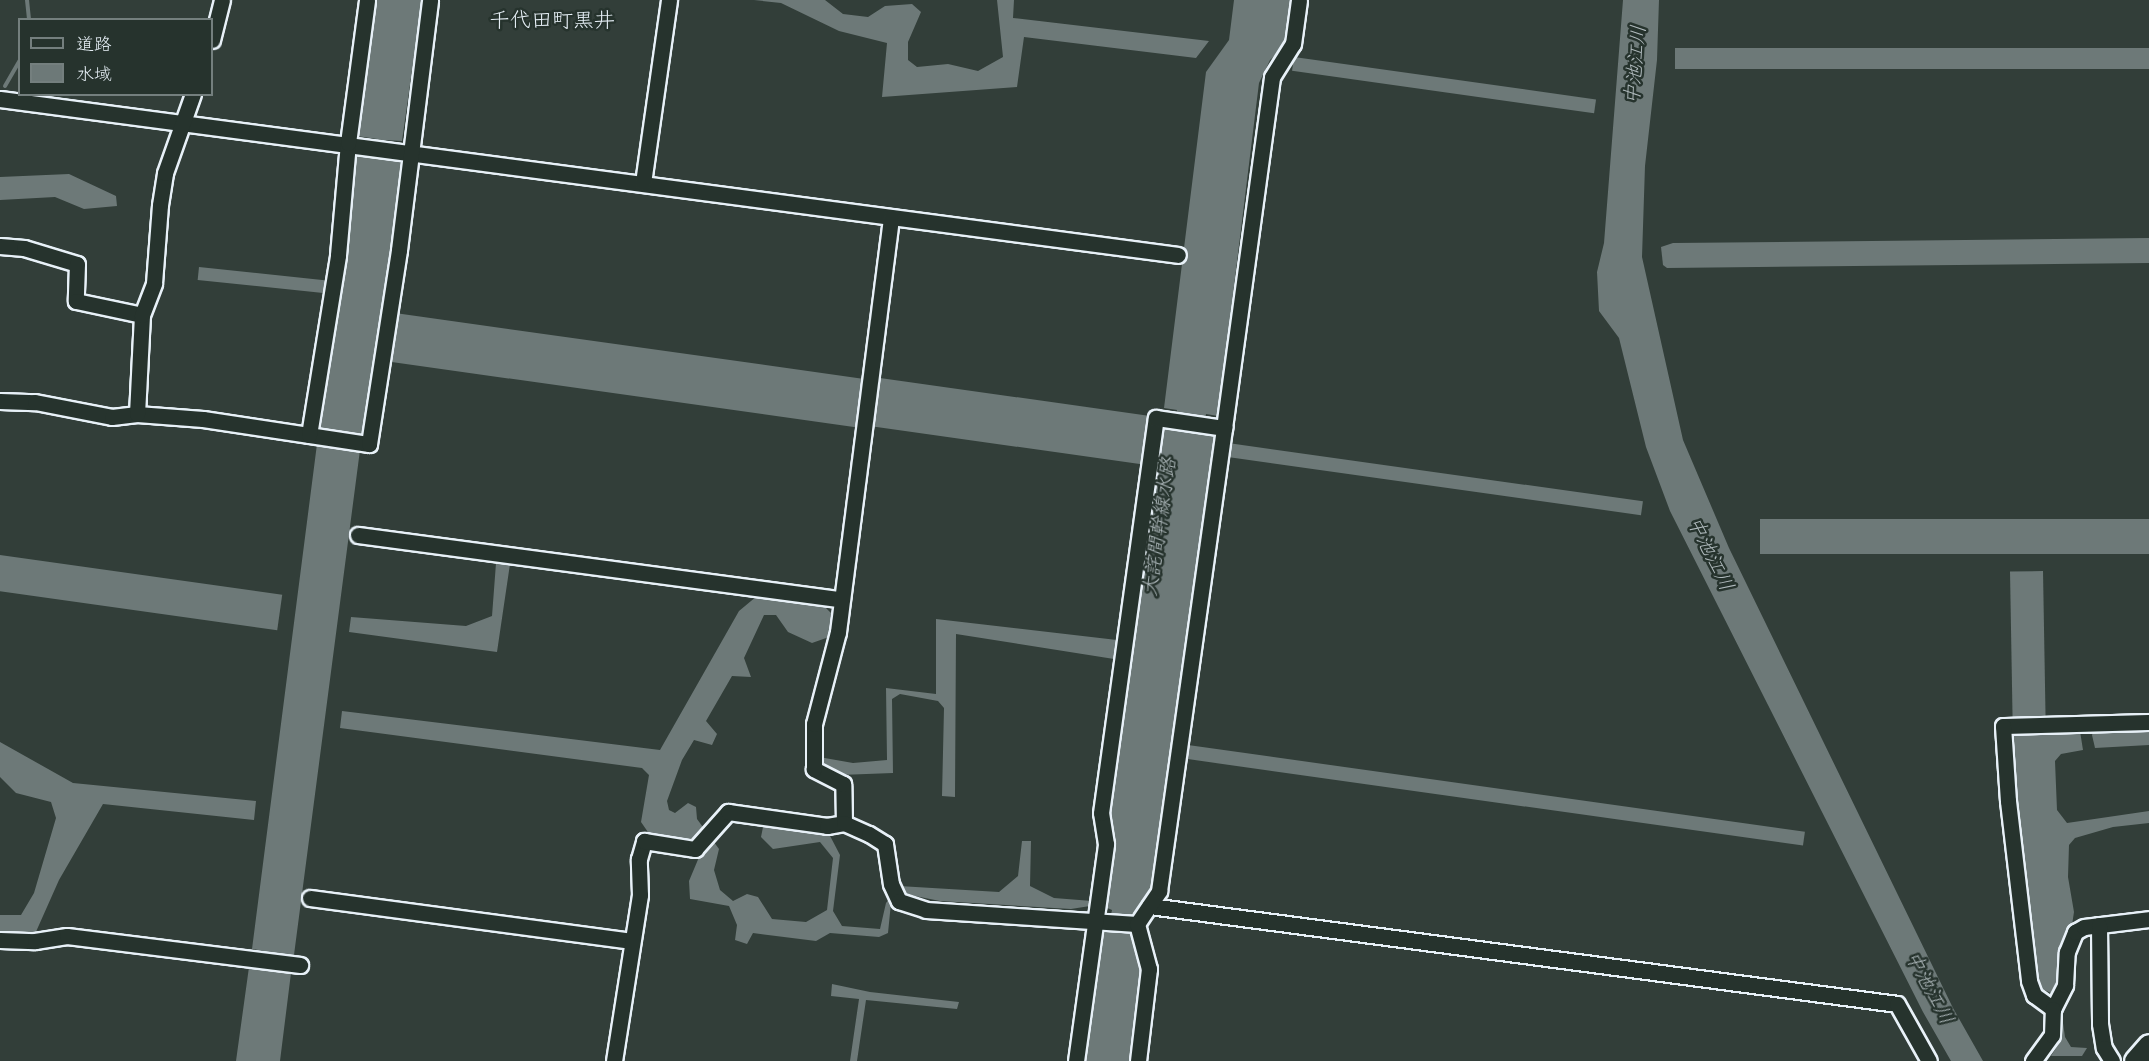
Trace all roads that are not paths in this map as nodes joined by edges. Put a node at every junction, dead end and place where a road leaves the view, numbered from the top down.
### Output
1 (222, 0) edge
2 (367, 0) edge
3 (430, 0) edge
4 (669, 0) edge
5 (1299, 0) edge
6 (213, 36) edge
7 (192, 96) edge
8 (0, 99) edge
9 (184, 121) junction
10 (348, 143) junction
11 (408, 152) junction
12 (644, 183) junction
13 (891, 217) junction
14 (0, 246) edge
15 (1178, 255) dead end
16 (142, 315) junction
17 (0, 401) edge
18 (137, 414) junction
19 (1216, 427) junction
20 (309, 435) junction
21 (358, 535) dead end
22 (840, 599) junction
23 (2149, 722) edge
24 (844, 822) junction
25 (310, 898) dead end
26 (1150, 906) junction
27 (1101, 919) junction
28 (2149, 919) edge
29 (1137, 924) junction
30 (2099, 925) junction
31 (0, 940) edge
32 (632, 941) junction
33 (300, 965) dead end
34 (2053, 1009) junction
35 (2149, 1045) edge
36 (614, 1061) edge
37 (1076, 1061) edge
38 (1138, 1061) edge
39 (1929, 1061) edge
40 (2033, 1061) edge
41 (2112, 1061) edge
42 (2135, 1061) edge

1 - 6 street
2 - 10 street
3 - 11 street
4 - 12 street
5 - 19 street
7 - 9 street
8 - 9 street
9 - 10 street
9 - 16 street
10 - 11 street
10 - 20 street
11 - 12 street
11 - 20 street
12 - 13 street
13 - 15 street
13 - 22 street
14 - 16 street
16 - 18 street
17 - 18 street
18 - 20 street
19 - 26 street
19 - 27 street
21 - 22 street
22 - 24 street
23 - 34 street
24 - 27 street
24 - 32 street
25 - 32 street
26 - 29 street
26 - 39 street
27 - 29 street
27 - 37 street
28 - 30 street
29 - 38 street
30 - 34 street
30 - 41 street
31 - 33 street
32 - 36 street
34 - 40 street
35 - 42 highway

